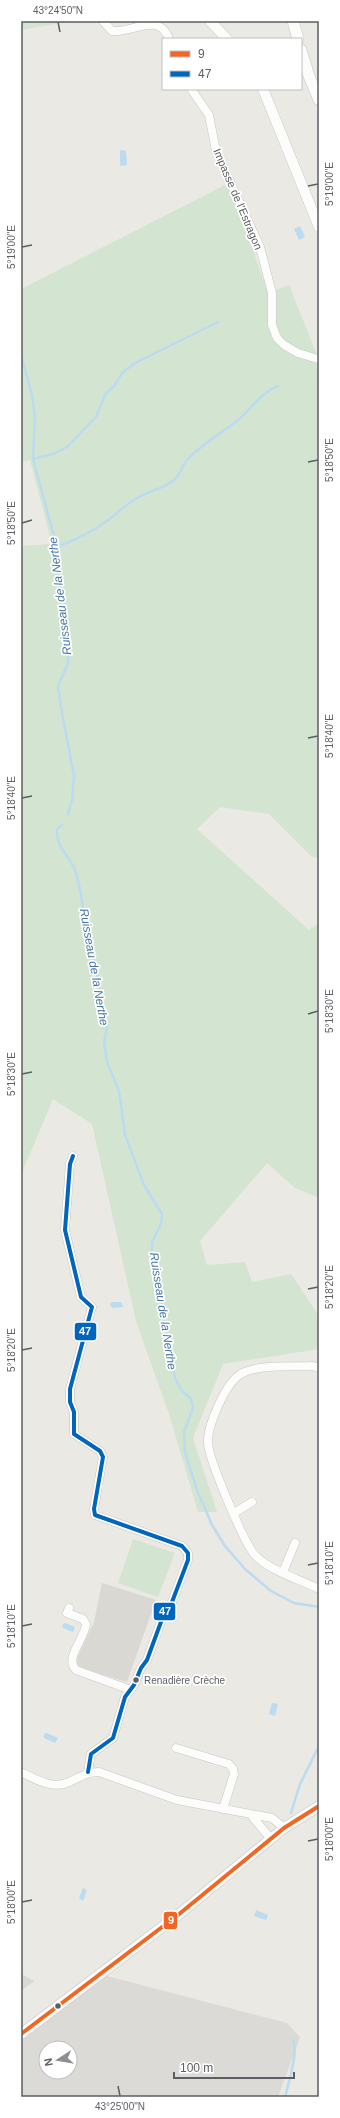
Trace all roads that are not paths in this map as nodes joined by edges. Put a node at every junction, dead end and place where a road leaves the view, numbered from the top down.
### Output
1 (103, 21) edge
2 (210, 21) edge
3 (293, 21) edge
4 (168, 38) edge
5 (227, 38) edge
6 (298, 38) edge
7 (302, 53) edge
8 (192, 90) edge
9 (263, 90) edge
10 (319, 100) edge
11 (319, 227) edge
12 (318, 359) dead end
13 (73, 1156) dead end
14 (319, 1368) edge
15 (252, 1502) dead end
16 (234, 1513) junction
17 (295, 1544) dead end
18 (283, 1572) junction
19 (319, 1589) edge
20 (69, 1608) dead end
21 (131, 1690) junction
22 (176, 1748) dead end
23 (21, 1772) edge
24 (88, 1772) junction
25 (319, 1806) edge
26 (223, 1809) junction
27 (252, 1816) junction
28 (284, 1828) junction
29 (270, 1838) junction
30 (21, 2034) edge

1 - 4 street
2 - 5 street
3 - 6 main road
7 - 10 main road
8 - 12 street, Impasse de l’Estragon
9 - 11 street
13 - 21 street
14 - 16 street
15 - 16 street
16 - 18 street
17 - 18 street
18 - 19 street
20 - 21 street
21 - 24 street
22 - 26 street
23 - 24 street
24 - 26 street
25 - 28 street
26 - 27 street
27 - 28 street
27 - 29 street
28 - 29 street
29 - 30 street

